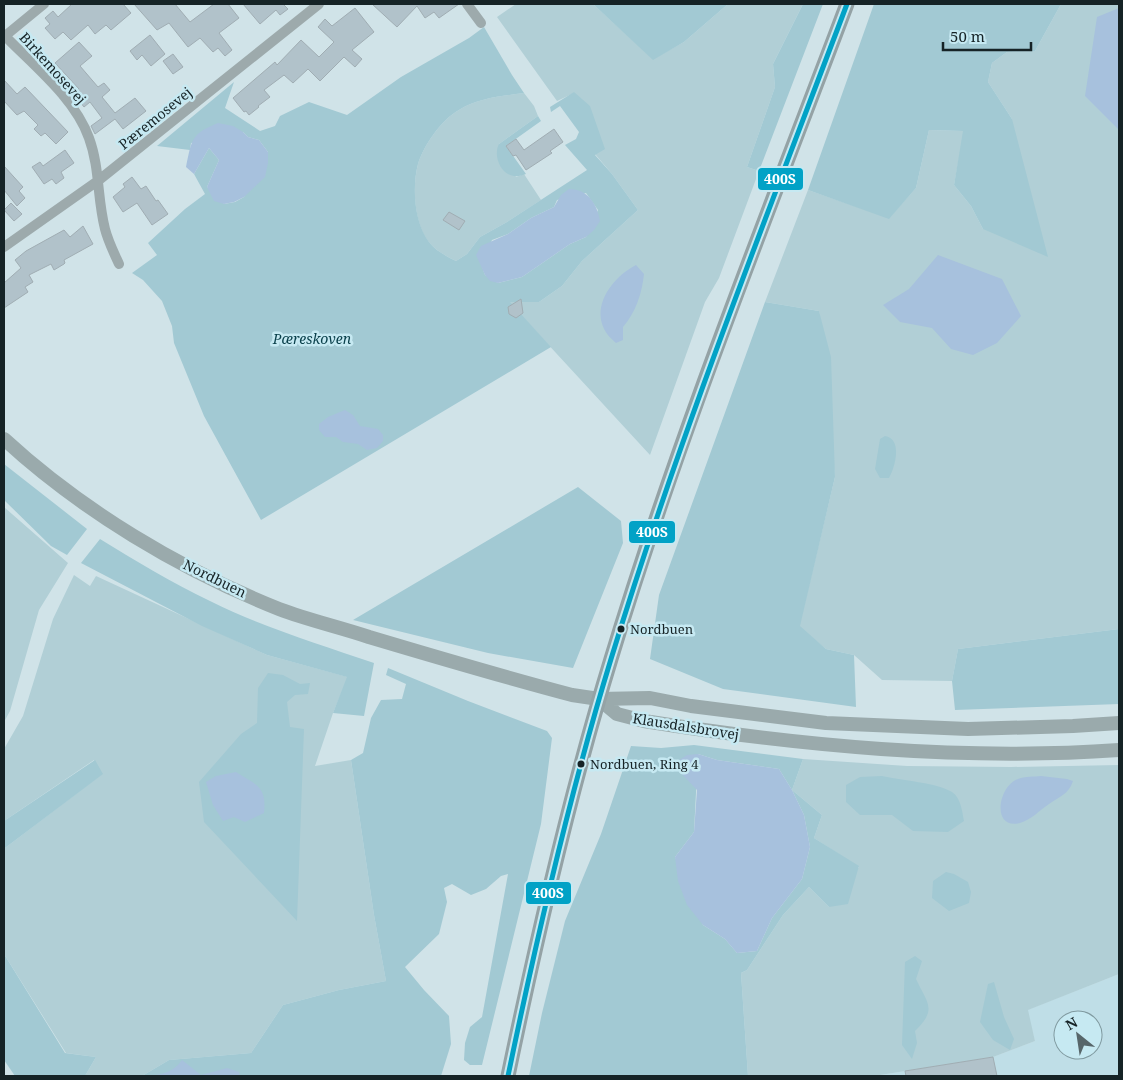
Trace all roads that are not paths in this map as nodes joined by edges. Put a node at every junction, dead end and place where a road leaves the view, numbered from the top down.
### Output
1 (44, 4) edge
2 (319, 4) edge
3 (467, 4) edge
4 (847, 4) edge
5 (481, 23) dead end
6 (4, 36) edge
7 (99, 180) junction
8 (4, 247) edge
9 (119, 264) dead end
10 (4, 439) edge
11 (599, 699) junction
12 (1119, 723) edge
13 (1119, 750) edge
14 (508, 1076) edge

1 - 6 street
2 - 7 street, Pæremosevej
3 - 5 street
4 - 11 main road
6 - 7 street, Birkemosevej
7 - 8 street, Pæremosevej
7 - 9 street, Birkemosevej
10 - 11 street, Nordbuen
11 - 12 street, Klausdalsbrovej
11 - 13 street, Klausdalsbrovej
11 - 14 main road

